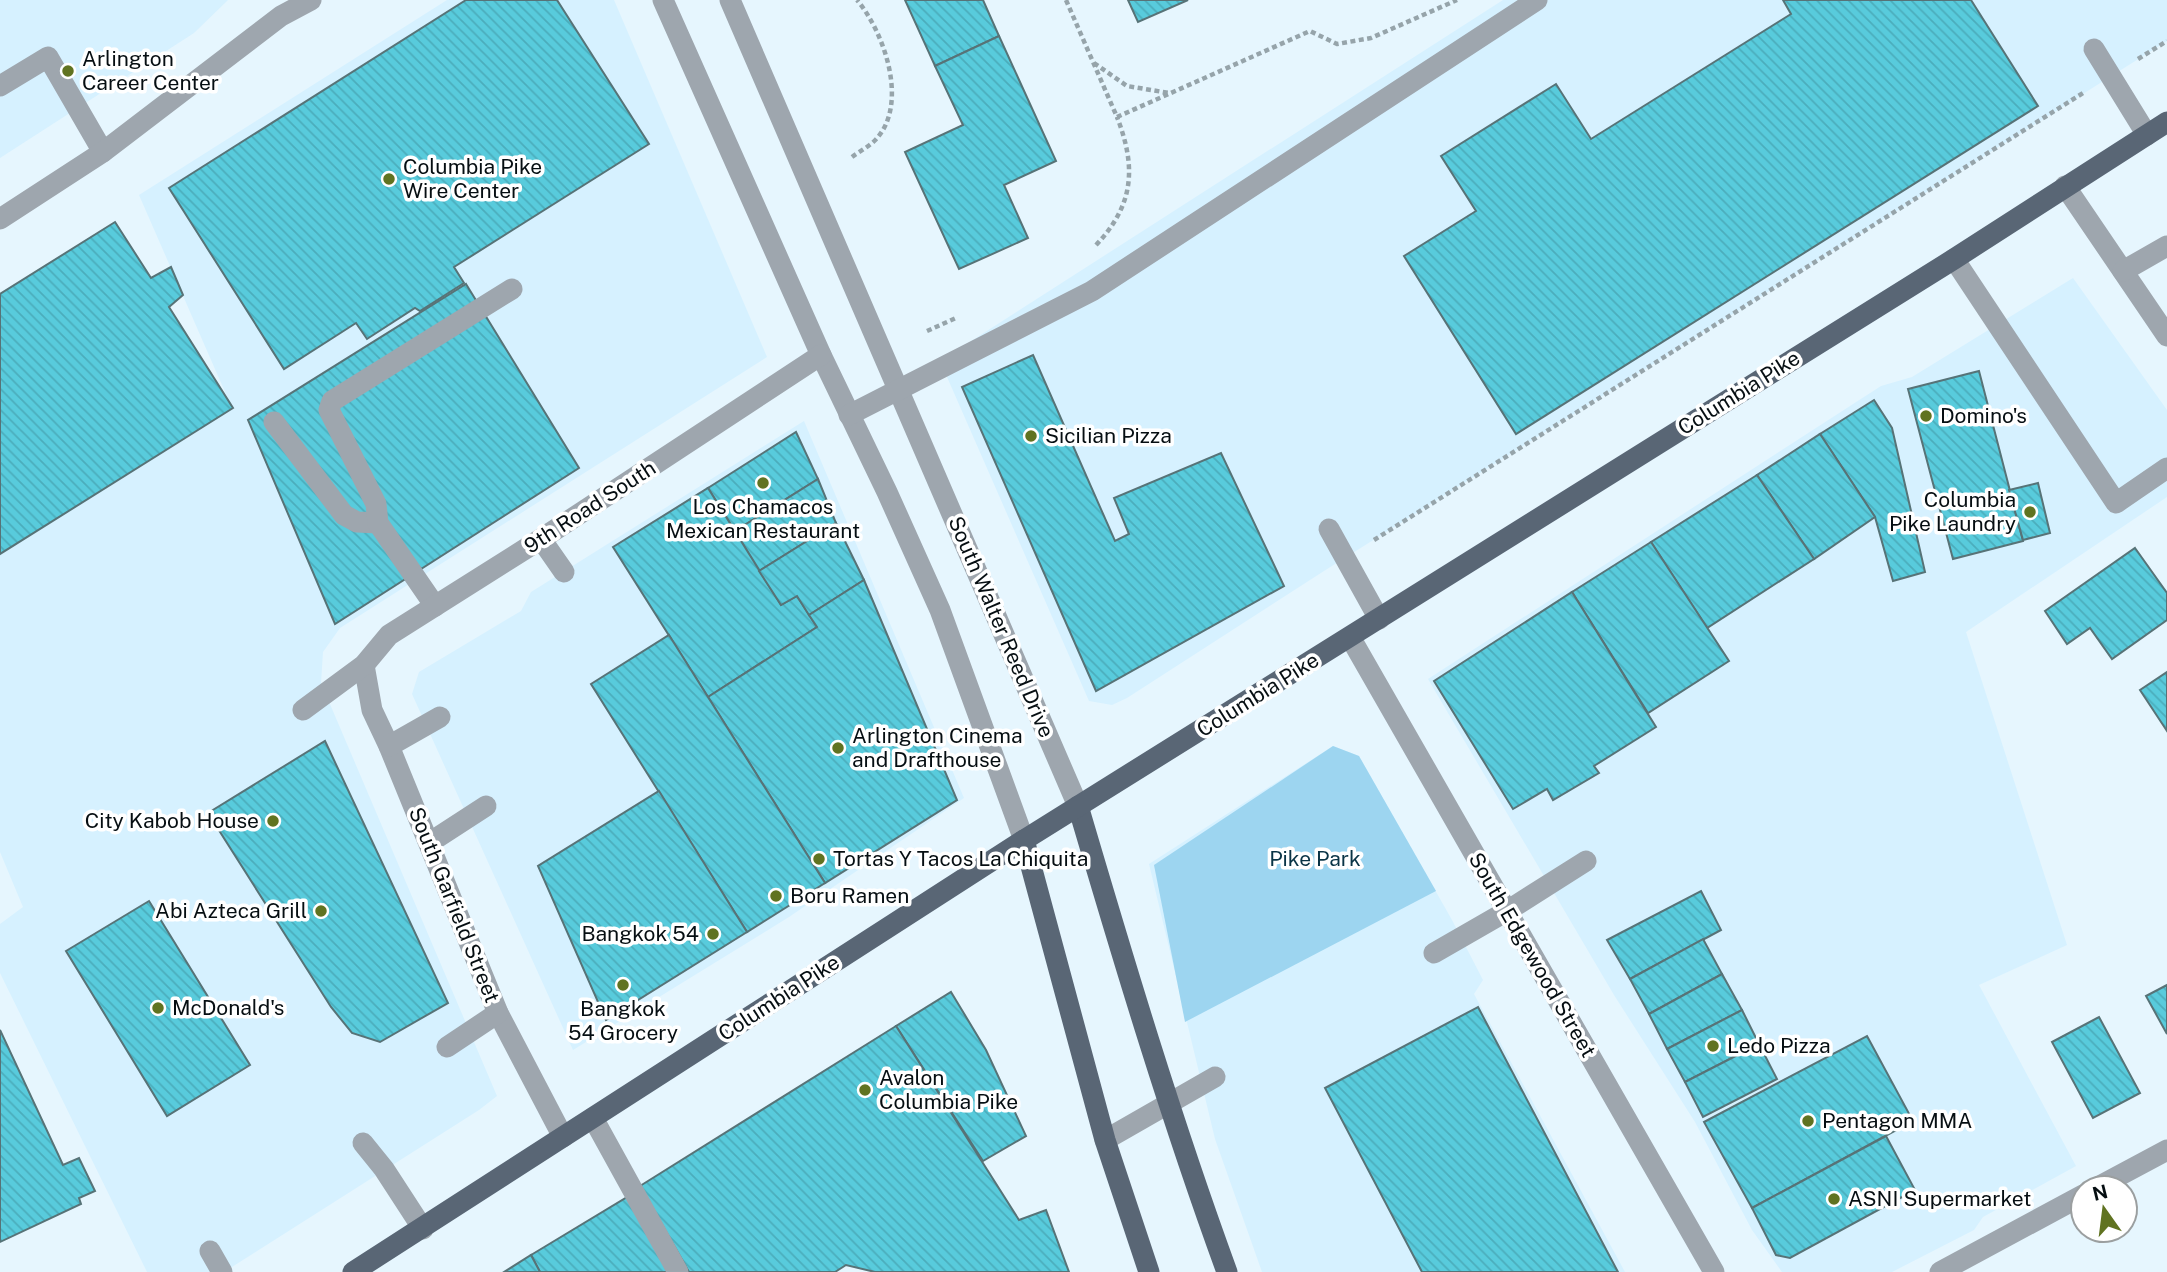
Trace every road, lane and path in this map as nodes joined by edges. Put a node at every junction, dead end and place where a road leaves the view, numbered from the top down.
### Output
1 (311, 0) edge
2 (663, 0) edge
3 (730, 0) edge
4 (857, 0) edge
5 (1066, 0) edge
6 (1457, 0) edge
7 (1537, 0) edge
8 (288, 8) edge
9 (2167, 41) edge
10 (2094, 49) dead end
11 (2133, 62) dead end
12 (1094, 63) junction
13 (0, 86) edge
14 (2087, 91) dead end
15 (1170, 93) junction
16 (1117, 117) junction
17 (2167, 122) edge
18 (2147, 135) junction
19 (103, 152) junction
20 (852, 157) dead end
21 (2065, 186) junction
22 (0, 219) edge
23 (2167, 246) edge
24 (1089, 252) dead end
25 (1954, 259) junction
26 (2123, 271) junction
27 (512, 289) dead end
28 (964, 314) dead end
29 (927, 331) dead end
30 (2167, 336) edge
31 (821, 355) junction
32 (899, 390) junction
33 (849, 415) junction
34 (274, 422) dead end
35 (2167, 468) edge
36 (378, 523) junction
37 (1329, 529) dead end
38 (541, 539) junction
39 (1374, 541) dead end
40 (564, 572) dead end
41 (435, 606) junction
42 (1379, 619) junction
43 (1350, 637) junction
44 (364, 666) junction
45 (303, 710) dead end
46 (439, 717) dead end
47 (389, 746) junction
48 (485, 806) dead end
49 (1078, 806) junction
50 (1024, 840) junction
51 (429, 843) junction
52 (1586, 861) dead end
53 (1507, 911) junction
54 (1434, 953) dead end
55 (498, 1013) junction
56 (447, 1047) dead end
57 (1215, 1077) dead end
58 (1170, 1103) junction
59 (593, 1118) junction
60 (562, 1137) junction
61 (1105, 1140) junction
62 (363, 1143) dead end
63 (2167, 1150) edge
64 (2122, 1174) edge
65 (2069, 1203) edge
66 (423, 1229) junction
67 (210, 1251) dead end
68 (222, 1272) edge
69 (353, 1272) edge
70 (678, 1272) edge
71 (1149, 1272) edge
72 (1227, 1272) edge
73 (1714, 1272) edge
74 (1940, 1272) edge

1 - 8 street
2 - 31 street
3 - 32 street, South Walter Reed Drive
4 - 20 path
5 - 12 path
6 - 15 path
7 - 32 street
8 - 19 street
9 - 11 path
10 - 18 street
12 - 15 path
12 - 16 path
13 - 19 street
14 - 39 path
15 - 16 path
16 - 24 path
17 - 18 main road, Columbia Pike
18 - 21 main road, Columbia Pike
19 - 22 street
21 - 25 main road, Columbia Pike
21 - 26 street
23 - 26 street
25 - 35 street
25 - 42 main road, Columbia Pike
26 - 30 street
27 - 36 street
28 - 29 path
31 - 33 street
31 - 38 street, 9th Road South
32 - 33 street
32 - 49 street, South Walter Reed Drive
33 - 50 street
34 - 36 street
36 - 41 street
37 - 42 street
38 - 40 street
38 - 41 street, 9th Road South
41 - 44 street, 9th Road South
42 - 43 main road, Columbia Pike
43 - 49 main road, Columbia Pike
43 - 53 street, South Edgewood Street
44 - 45 street, 9th Road South
44 - 47 street, South Garfield Street
46 - 47 street
47 - 51 street, South Garfield Street
48 - 51 street
49 - 50 main road, Columbia Pike
49 - 58 main road, South Walter Reed Drive
50 - 59 main road, Columbia Pike
50 - 61 main road
51 - 55 street, South Garfield Street
52 - 53 street
53 - 54 street
53 - 73 street, South Edgewood Street
55 - 56 street
55 - 60 street, South Garfield Street
57 - 58 street
58 - 61 street
58 - 72 main road, South Walter Reed Drive
59 - 60 main road, Columbia Pike
59 - 70 street
60 - 66 main road, Columbia Pike
61 - 71 main road
62 - 66 street
63 - 64 street
65 - 74 street
66 - 69 main road, Columbia Pike
67 - 68 street

